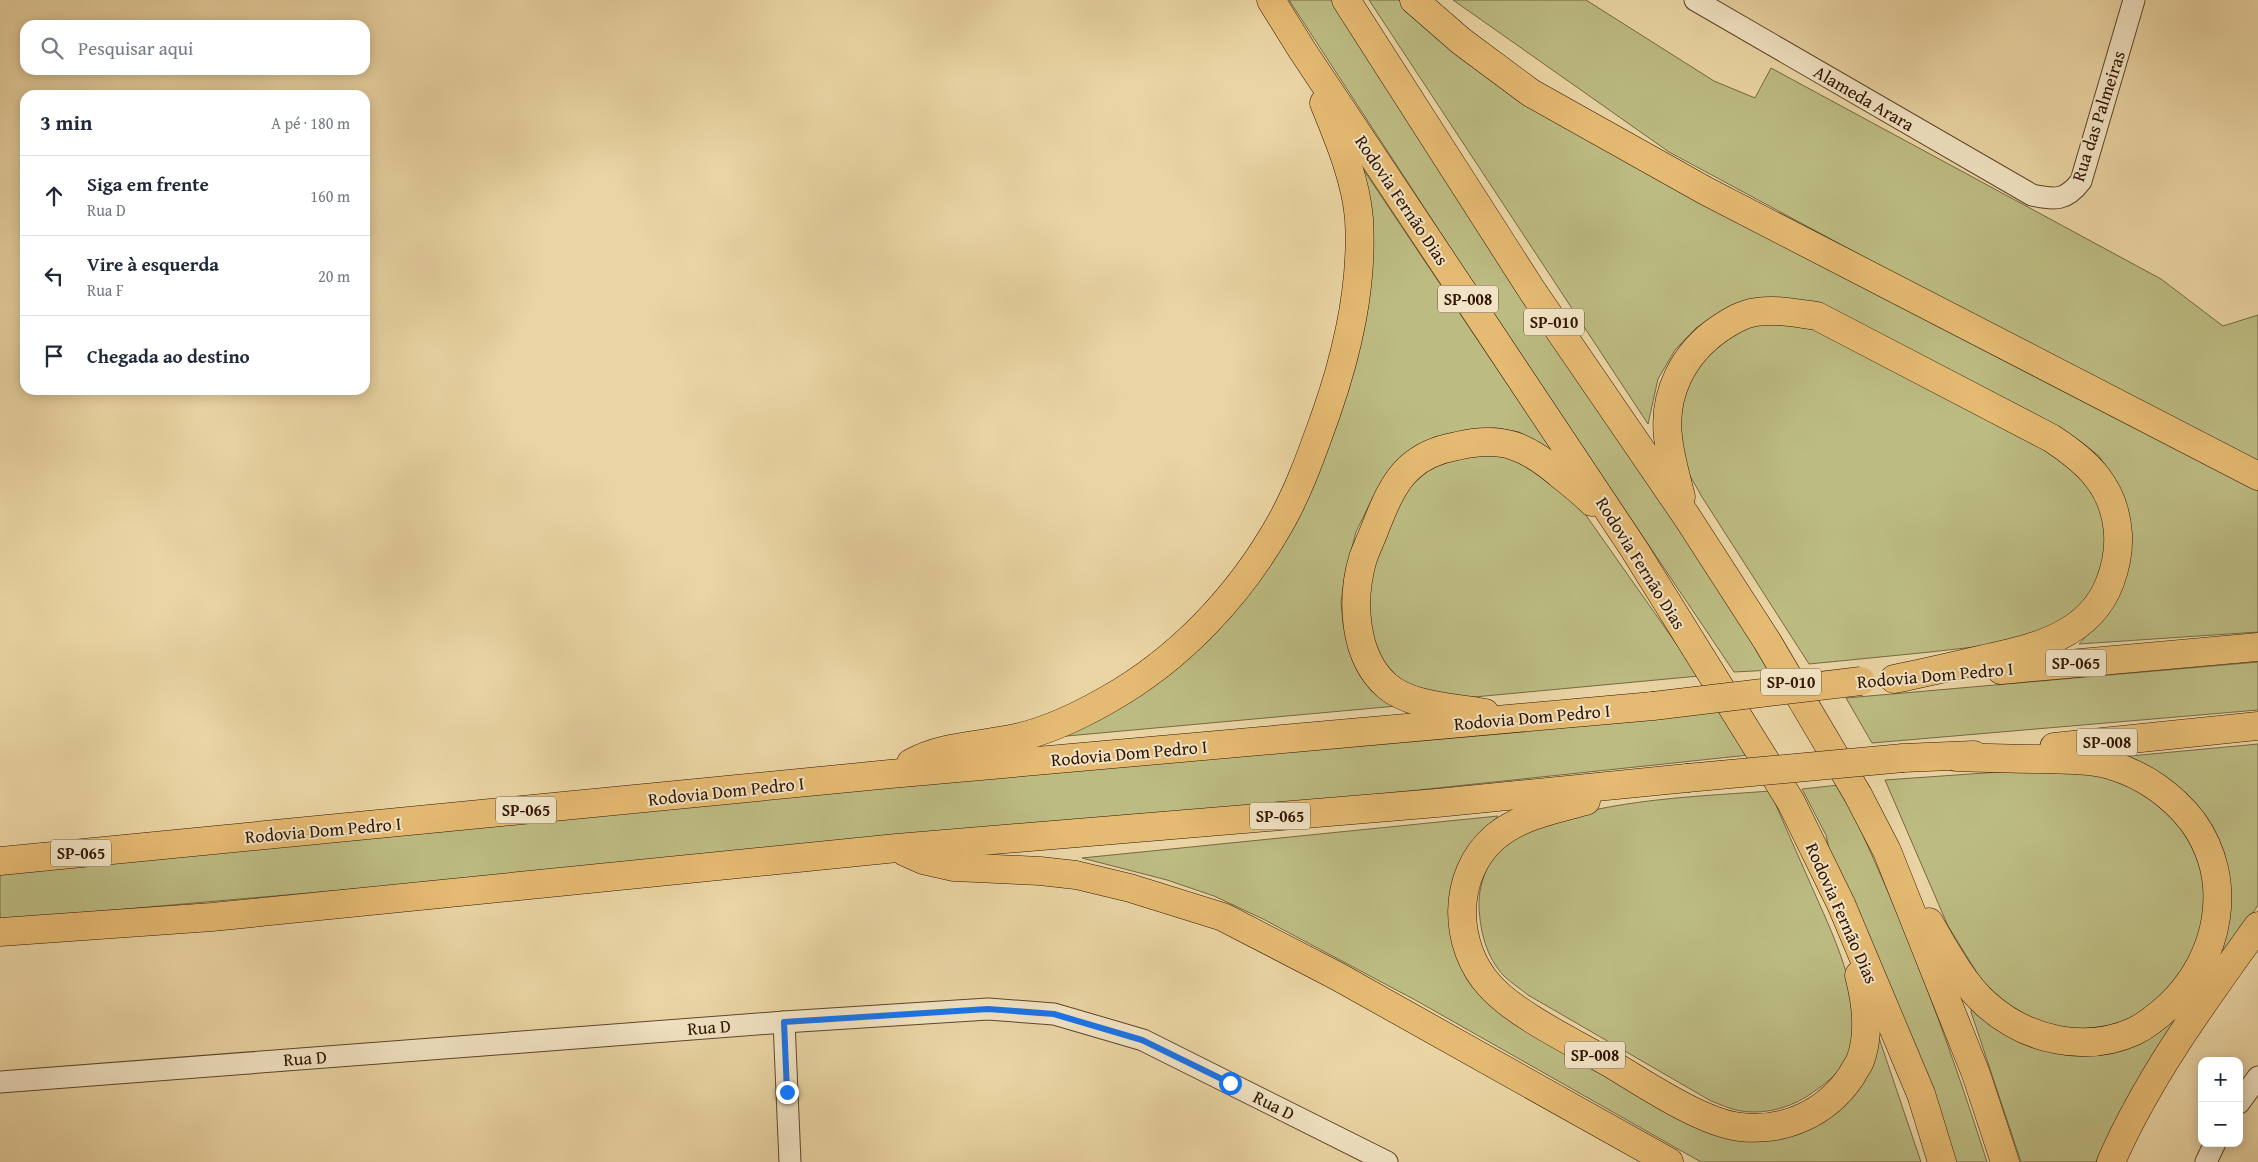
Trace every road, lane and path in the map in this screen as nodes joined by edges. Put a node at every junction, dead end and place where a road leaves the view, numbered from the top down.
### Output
1 (1271, 0) edge
2 (1346, 0) edge
3 (1414, 0) edge
4 (1696, 0) edge
5 (2134, 0) edge
6 (1302, 50) junction
7 (2032, 195) joint
8 (2258, 476) edge
9 (1687, 517) junction
10 (1634, 549) junction
11 (2258, 647) edge
12 (1894, 679) junction
13 (1521, 719) junction
14 (2258, 726) edge
15 (1956, 757) junction
16 (890, 774) junction
17 (1675, 779) junction
18 (897, 848) junction
19 (1887, 851) junction
20 (0, 861) edge
21 (1841, 904) junction
22 (2258, 926) edge
23 (0, 932) edge
24 (784, 1022) junction
25 (2258, 1077) edge
26 (0, 1082) edge
27 (2240, 1102) edge
28 (2213, 1147) edge
29 (790, 1162) edge
30 (1387, 1162) edge
31 (1669, 1162) edge
32 (1942, 1162) edge
33 (2005, 1162) edge
34 (2111, 1162) edge
35 (2206, 1162) edge

1 - 6 highway, Rodovia Fernão Dias / SP-008
2 - 9 highway, SP-010
3 - 8 highway
4 - 7 street, Alameda Arara
5 - 7 street, Rua das Palmeiras
6 - 10 highway, Rodovia Fernão Dias / SP-008
6 - 16 highway
9 - 12 highway
9 - 19 highway, SP-010
10 - 13 highway
10 - 21 highway, Rodovia Fernão Dias / SP-008
11 - 12 highway, Rodovia Dom Pedro I / SP-065
12 - 13 highway, Rodovia Dom Pedro I / SP-065, bridge
13 - 16 highway, Rodovia Dom Pedro I / SP-065
14 - 15 highway, SP-008
15 - 17 highway, SP-008, bridge
15 - 19 highway
16 - 20 highway, Rodovia Dom Pedro I / SP-065
17 - 18 highway, SP-065
17 - 21 highway, SP-008
18 - 23 highway, SP-065
18 - 31 highway
19 - 33 highway, SP-010
21 - 32 highway, Rodovia Fernão Dias
22 - 34 highway
24 - 26 street, Rua D
24 - 29 street
24 - 30 street, Rua D
25 - 27 street
28 - 35 street

